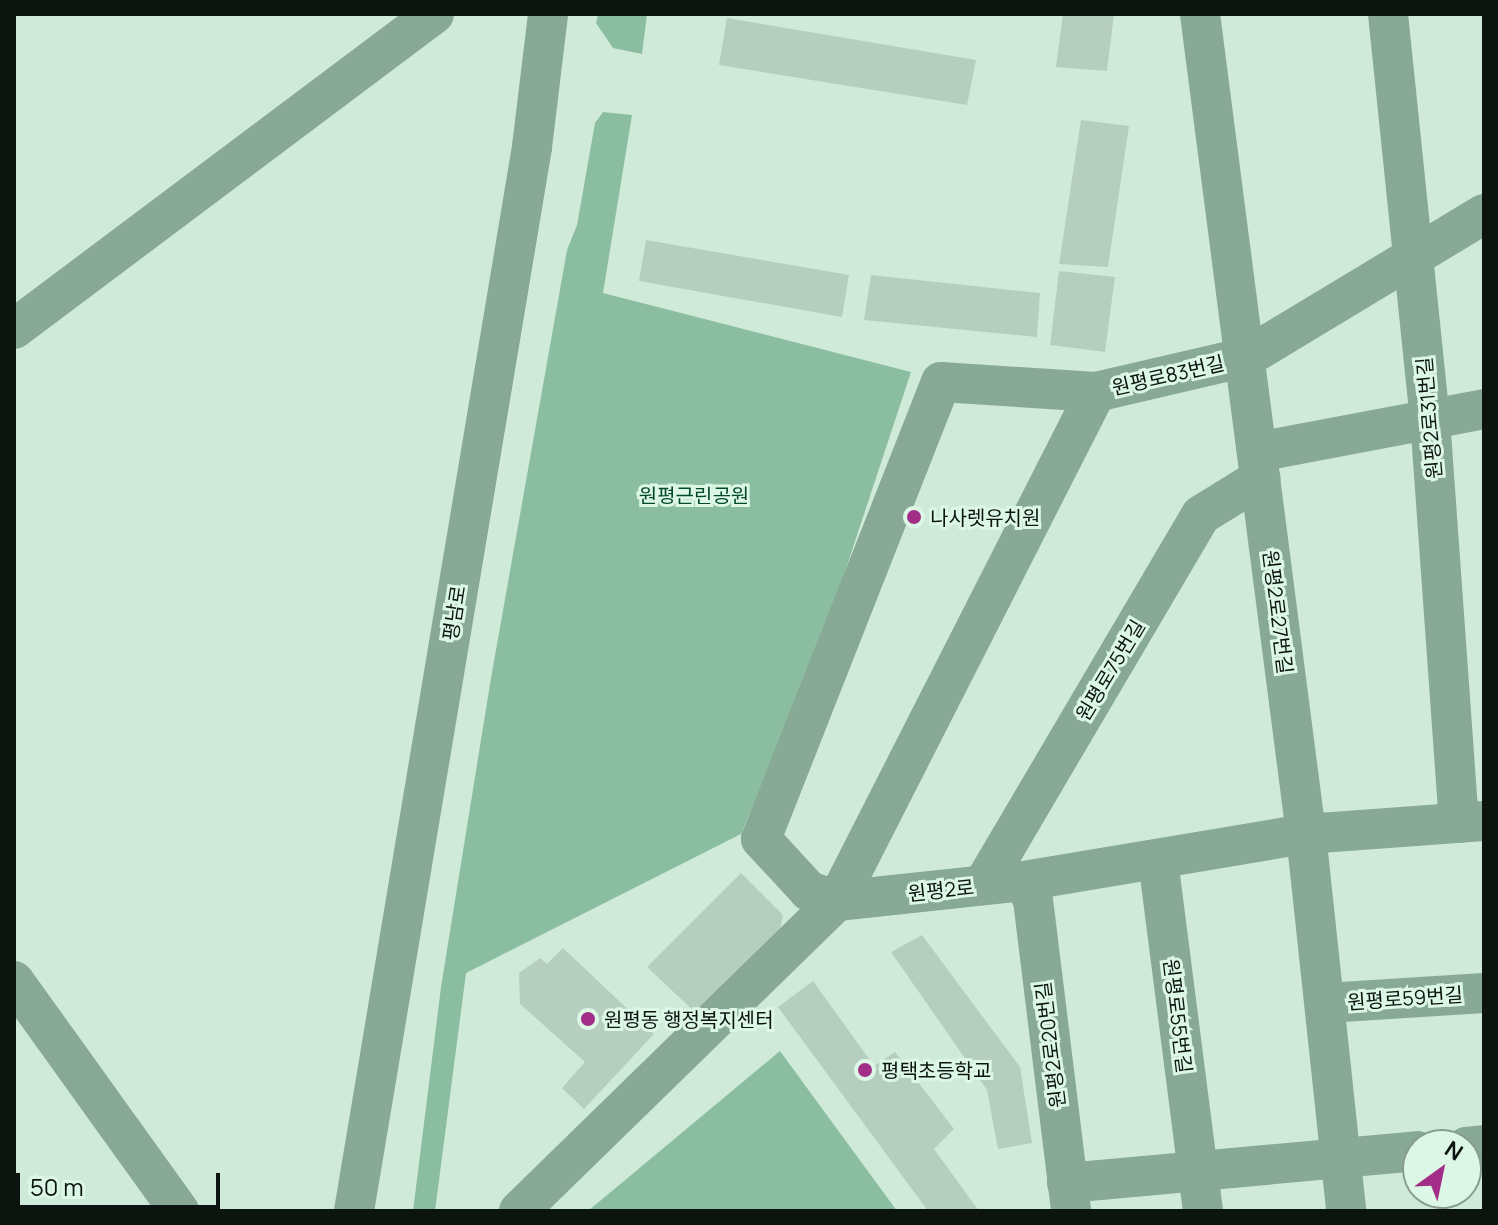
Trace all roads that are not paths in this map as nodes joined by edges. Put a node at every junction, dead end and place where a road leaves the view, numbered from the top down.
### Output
1 (434, 14) edge
2 (548, 14) edge
3 (1200, 14) edge
4 (1388, 14) edge
5 (1484, 214) edge
6 (1413, 257) junction
7 (14, 329) edge
8 (1247, 357) junction
9 (1096, 392) junction
10 (1484, 409) edge
11 (1430, 419) junction
12 (1259, 465) junction
13 (1472, 822) edge
14 (1306, 834) junction
15 (1158, 860) junction
16 (1024, 881) junction
17 (983, 885) junction
18 (837, 901) junction
19 (14, 981) edge
20 (1484, 993) edge
21 (1326, 1003) junction
22 (1402, 1152) edge
23 (1340, 1158) junction
24 (1198, 1171) junction
25 (1069, 1197) edge
26 (179, 1211) edge
27 (354, 1211) edge
28 (519, 1211) edge
29 (1203, 1211) edge
30 (1346, 1211) edge

1 - 7 street
2 - 27 street, 평남로
3 - 8 street, 원평2로27번길
4 - 6 street, 원평2로31번길
5 - 6 street, 원평로83번길
6 - 8 street, 원평로83번길
6 - 11 street, 원평2로31번길
8 - 9 street, 원평로83번길
8 - 12 street, 원평2로27번길
9 - 18 street, 원평로83번길
9 - 18 street
10 - 11 street, 원평로75번길
11 - 12 street, 원평로75번길
11 - 13 street, 원평2로31번길
12 - 14 street, 원평2로27번길
12 - 17 street, 원평로75번길
13 - 14 street, 원평2로
14 - 15 street, 원평2로
14 - 21 street, 원평2로27번길
15 - 16 street, 원평2로
15 - 24 street, 원평로55번길
16 - 17 street, 원평2로
16 - 25 street, 원평2로20번길
17 - 18 street, 원평2로
18 - 28 street
19 - 26 street
20 - 21 street, 원평로59번길
21 - 23 street, 원평2로27번길
22 - 23 street
23 - 24 street
23 - 30 street, 원평2로27번길
24 - 25 street
24 - 29 street, 원평로55번길

